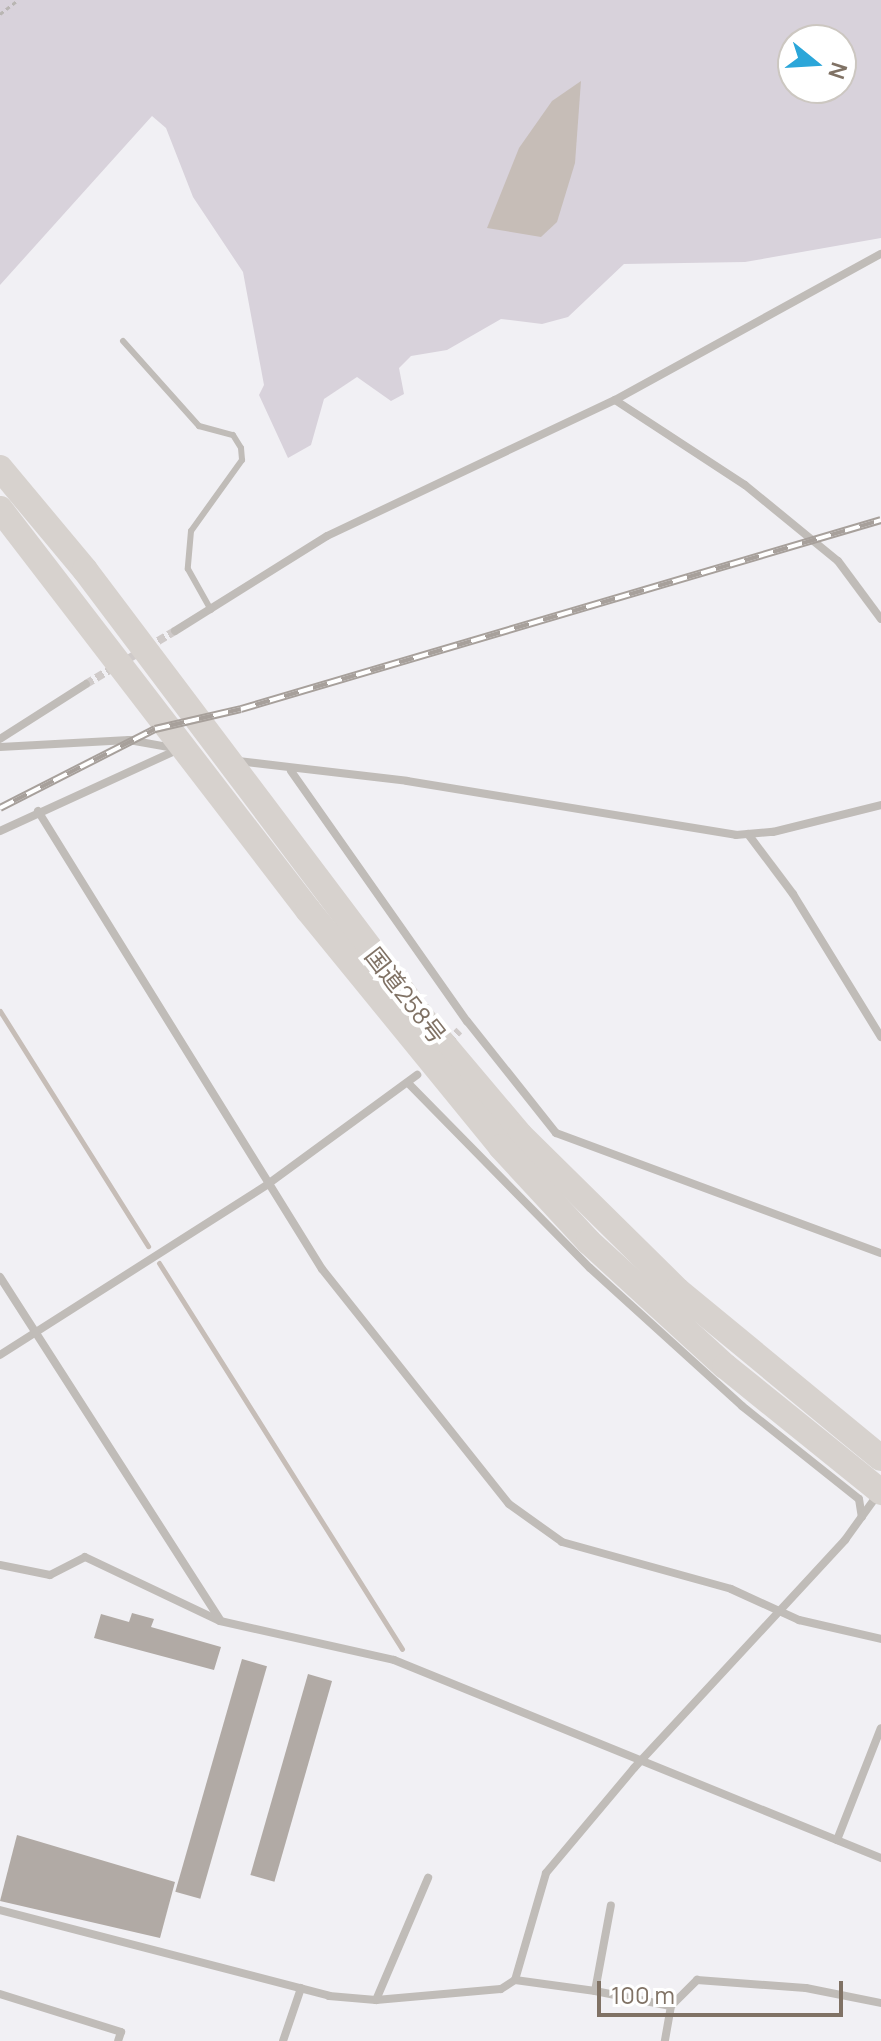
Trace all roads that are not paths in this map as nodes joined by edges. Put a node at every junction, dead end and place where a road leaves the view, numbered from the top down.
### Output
1 (881, 254) edge
2 (123, 341) dead end
3 (615, 400) junction
4 (0, 468) edge
5 (0, 509) edge
6 (211, 610) junction
7 (881, 619) edge
8 (175, 631) tunnel mouth
9 (86, 684) tunnel mouth
10 (172, 708) junction
11 (0, 739) edge
12 (0, 747) edge
13 (179, 749) junction
14 (291, 771) junction
15 (232, 786) junction
16 (881, 805) edge
17 (38, 811) junction
18 (0, 831) edge
19 (748, 834) junction
20 (467, 1021) junction
21 (459, 1031) tunnel mouth
22 (881, 1037) edge
23 (417, 1075) dead end
24 (409, 1084) junction
25 (268, 1184) junction
26 (881, 1253) edge
27 (0, 1277) edge
28 (35, 1334) junction
29 (0, 1355) edge
30 (881, 1458) edge
31 (881, 1491) edge
32 (862, 1517) junction
33 (0, 1565) edge
34 (774, 1612) junction
35 (220, 1621) junction
36 (881, 1639) edge
37 (881, 1728) edge
38 (642, 1760) junction
39 (837, 1840) junction
40 (881, 1858) edge
41 (428, 1878) dead end
42 (611, 1905) dead end
43 (0, 1910) edge
44 (515, 1980) junction
45 (301, 1988) junction
46 (595, 1991) junction
47 (0, 1994) edge
48 (376, 2000) junction
49 (881, 2003) edge
50 (671, 2006) junction
51 (118, 2041) edge
52 (283, 2041) edge
53 (665, 2041) edge

1 - 3 street
2 - 6 lane
3 - 6 street
3 - 7 street
4 - 10 highway, 国道258号
5 - 10 highway, 国道258号
6 - 8 street
9 - 11 street
10 - 15 highway, 国道258号
12 - 13 street
13 - 14 street
13 - 17 street
14 - 19 street
14 - 20 street
15 - 30 highway, 国道258号
15 - 31 highway, 国道258号
16 - 19 street
17 - 18 street
17 - 25 street
19 - 22 street
20 - 21 street
20 - 26 street
23 - 24 street
24 - 25 street
24 - 32 street
25 - 28 street
25 - 34 street
27 - 28 street
28 - 29 street
28 - 35 street
31 - 32 street
32 - 34 street
33 - 35 street
34 - 36 street
34 - 38 street
35 - 38 street
37 - 39 street
38 - 39 street
38 - 44 street
39 - 40 street
41 - 48 street
42 - 46 street
43 - 45 street
44 - 46 street
44 - 48 street
45 - 48 street
45 - 52 street
46 - 50 street
47 - 51 street
49 - 50 street
50 - 53 street

